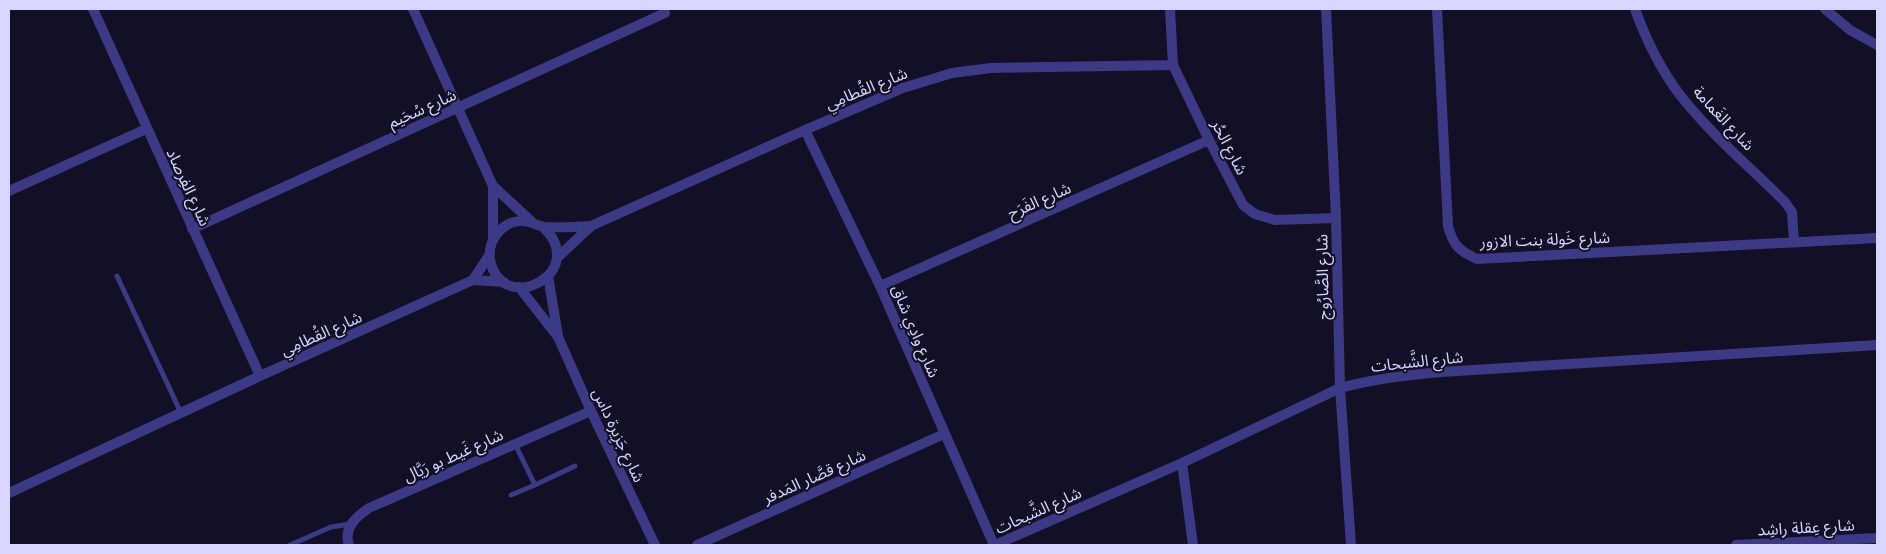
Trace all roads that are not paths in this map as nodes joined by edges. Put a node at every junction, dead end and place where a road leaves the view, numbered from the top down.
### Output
1 (93, 9) edge
2 (413, 9) edge
3 (1170, 9) edge
4 (1326, 9) edge
5 (1436, 9) edge
6 (1634, 9) edge
7 (1825, 9) edge
8 (665, 13) dead end
9 (1877, 45) edge
10 (1173, 65) junction
11 (458, 108) junction
12 (146, 129) junction
13 (805, 130) junction
14 (1209, 140) junction
15 (493, 186) junction
16 (9, 190) edge
17 (1336, 218) junction
18 (532, 222) junction
19 (591, 226) junction
20 (542, 227) junction
21 (192, 229) junction
22 (493, 238) junction
23 (1877, 238) edge
24 (1794, 242) junction
25 (490, 254) junction
26 (557, 258) junction
27 (117, 276) dead end
28 (548, 276) junction
29 (473, 280) junction
30 (504, 282) junction
31 (880, 286) junction
32 (519, 287) junction
33 (558, 337) junction
34 (1877, 345) edge
35 (260, 376) junction
36 (1340, 388) junction
37 (591, 411) junction
38 (181, 413) junction
39 (944, 434) junction
40 (515, 444) junction
41 (1182, 463) junction
42 (575, 466) dead end
43 (535, 485) junction
44 (9, 493) edge
45 (511, 496) dead end
46 (350, 524) junction
47 (1877, 538) edge
48 (1853, 542) edge
49 (290, 545) edge
50 (349, 545) edge
51 (655, 545) edge
52 (697, 545) edge
53 (994, 545) edge
54 (1193, 545) edge
55 (1351, 545) edge
56 (1736, 545) edge

1 - 12 street, شارع الفِرصاد
2 - 11 street
3 - 10 street, شارع الحُر
4 - 17 street, شارع الصَّارُوج
5 - 24 street, شارع خَولة بنت الازور
6 - 24 street, شارع الغَمامة
7 - 9 street
8 - 11 street, شارع سُحَيم
10 - 13 street, شارع القُطامِي
10 - 14 street, شارع الحُر
11 - 15 street
11 - 21 street, شارع سُحَيم
12 - 16 street
12 - 21 street, شارع الفِرصاد
13 - 19 street, شارع القُطامِي
13 - 31 street, شارع وادِي شاق
14 - 17 street, شارع الحُر
14 - 31 street, شارع الفَرَح
15 - 18 street
15 - 22 street
17 - 36 street, شارع الصَّارُوج
18 - 20 street
18 - 22 street
19 - 20 street, شارع القُطامِي
19 - 26 street, شارع القُطامِي
20 - 26 street
21 - 35 street, شارع الفِرصاد
22 - 25 street
23 - 24 street, شارع خَولة بنت الازور
25 - 29 street
25 - 30 street
26 - 28 street
27 - 38 lane
28 - 32 street
28 - 33 street, شارع جَزِيرة داس
29 - 30 street, شارع القُطامِي
29 - 35 street, شارع القُطامِي
30 - 32 street
31 - 39 street, شارع وادِي شاق
32 - 33 street, شارع جَزِيرة داس
33 - 37 street, شارع جَزِيرة داس
34 - 36 street, شارع الشَّبحات
35 - 38 street, شارع القُطامِي
36 - 41 street, شارع الشَّبحات
36 - 55 street, شارع الصَّارُوج
37 - 40 street, شارع غَيط بو رَيَّال
37 - 51 street, شارع جَزِيرة داس
38 - 44 street, شارع القُطامِي
39 - 52 street, شارع قصَّار المَدفر
39 - 53 street, شارع وادِي شاق
40 - 43 lane
40 - 46 street, شارع غَيط بو رَيَّال
41 - 53 street, شارع الشَّبحات
41 - 54 street
42 - 43 lane
43 - 45 lane
46 - 49 lane
46 - 50 street
47 - 48 street, شارع عِقلة راشِد
48 - 56 street, شارع عِقلة راشِد

